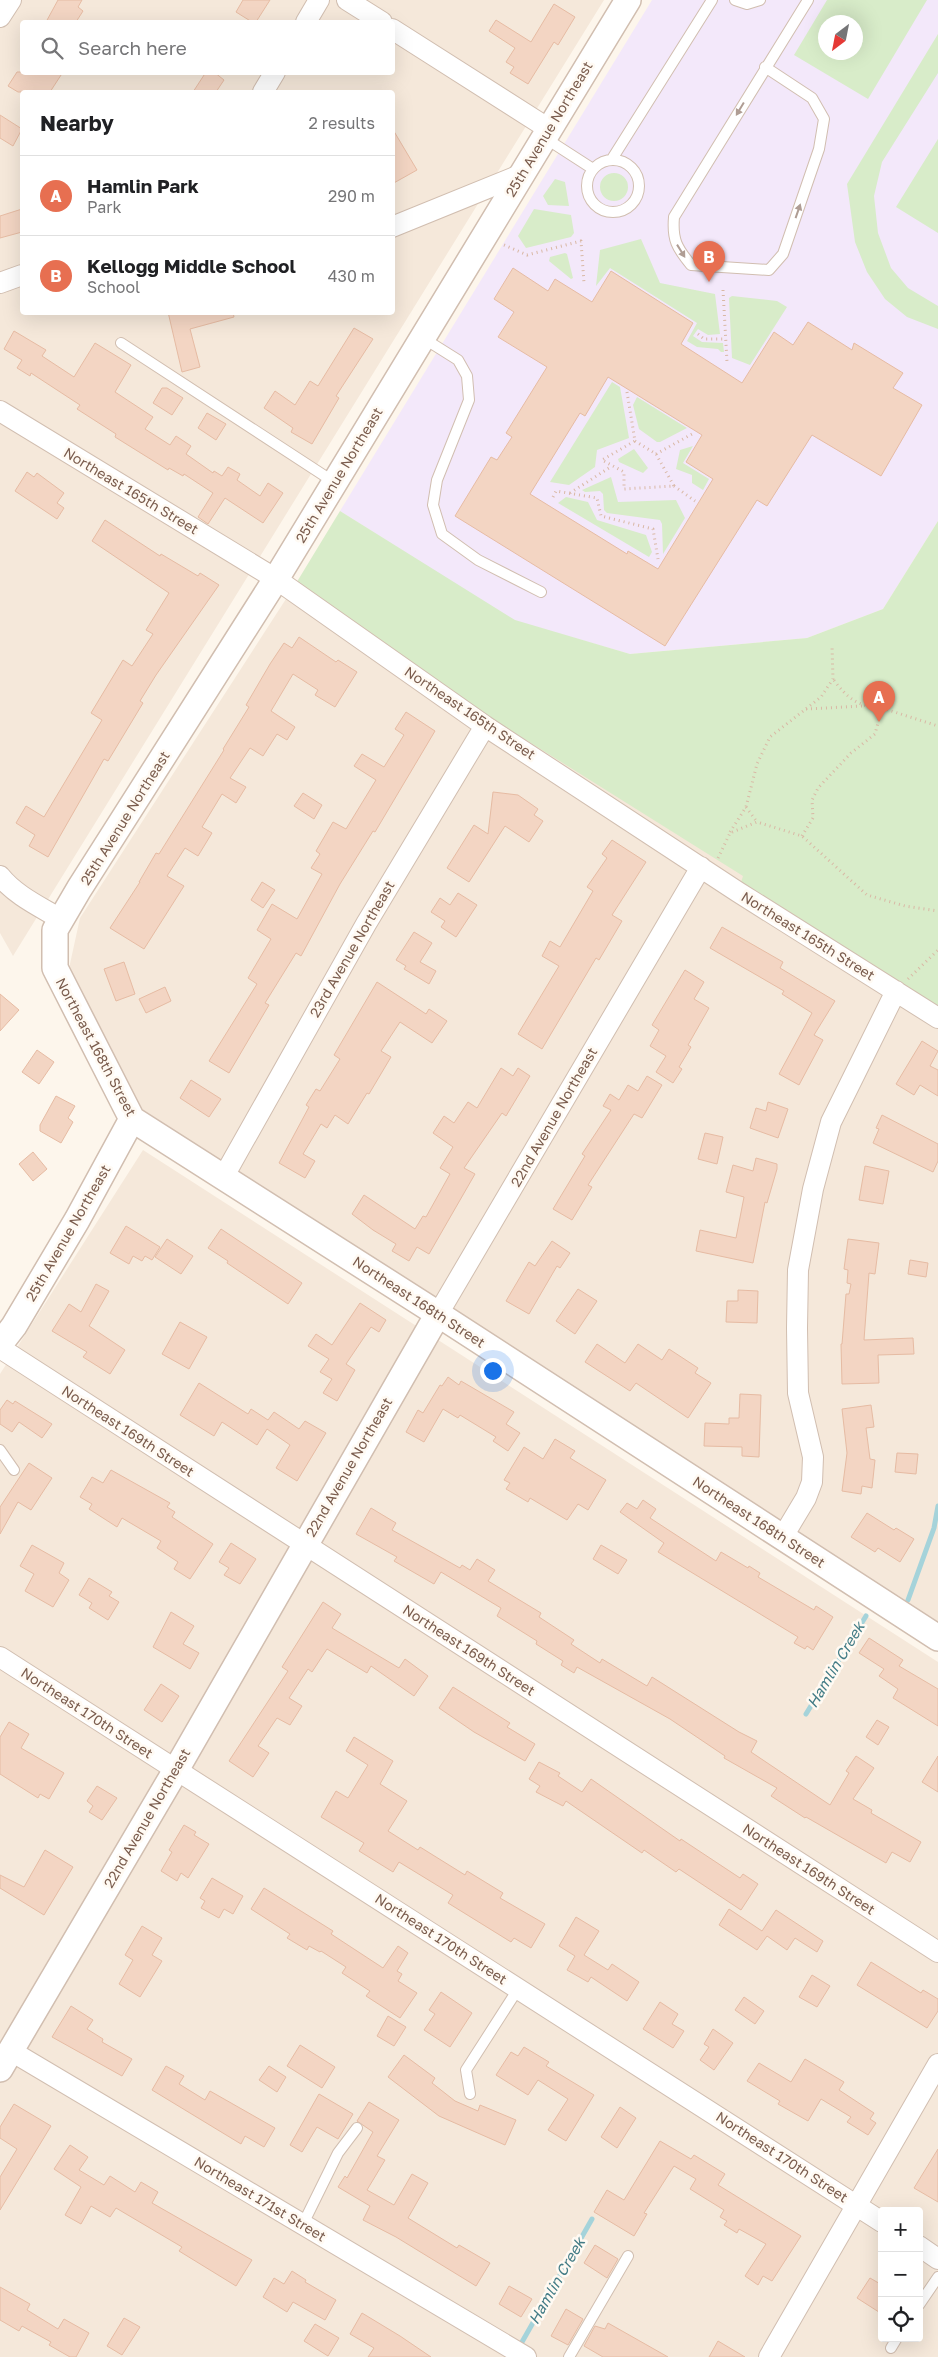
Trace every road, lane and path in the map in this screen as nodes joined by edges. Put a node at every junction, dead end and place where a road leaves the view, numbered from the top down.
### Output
1 (11, 0) edge
2 (319, 0) edge
3 (347, 0) edge
4 (628, 0) edge
5 (712, 0) edge
6 (734, 0) edge
7 (760, 0) edge
8 (808, 0) edge
9 (0, 17) edge
10 (307, 20) edge
11 (379, 20) edge
12 (395, 31) edge
13 (765, 67) junction
14 (273, 75) edge
15 (264, 90) edge
16 (547, 133) junction
17 (612, 159) junction
18 (593, 168) junction
19 (520, 176) junction
20 (395, 226) edge
21 (504, 245) dead end
22 (20, 276) edge
23 (0, 283) edge
24 (584, 283) dead end
25 (722, 290) dead end
26 (698, 334) dead end
27 (422, 338) junction
28 (726, 339) junction
29 (121, 343) dead end
30 (727, 362) dead end
31 (626, 392) dead end
32 (0, 411) edge
33 (692, 434) dead end
34 (635, 441) junction
35 (656, 454) junction
36 (612, 466) junction
37 (334, 482) junction
38 (674, 486) junction
39 (570, 493) junction
40 (553, 497) dead end
41 (695, 501) dead end
42 (658, 559) dead end
43 (276, 579) junction
44 (540, 592) dead end
45 (832, 646) dead end
46 (833, 679) junction
47 (864, 706) junction
48 (882, 708) junction
49 (806, 709) junction
50 (485, 726) junction
51 (936, 726) edge
52 (938, 730) edge
53 (746, 807) junction
54 (757, 822) junction
55 (730, 833) junction
56 (802, 836) junction
57 (706, 870) junction
58 (0, 876) edge
59 (938, 911) edge
60 (62, 920) junction
61 (53, 949) joint
62 (938, 950) edge
63 (896, 991) junction
64 (938, 1018) edge
65 (132, 1119) junction
66 (224, 1176) junction
67 (438, 1314) junction
68 (0, 1346) edge
69 (0, 1450) edge
70 (14, 1470) dead end
71 (782, 1538) junction
72 (305, 1544) junction
73 (938, 1638) edge
74 (0, 1657) edge
75 (176, 1770) junction
76 (938, 1952) edge
77 (518, 1989) junction
78 (4, 2052) edge
79 (938, 2064) edge
80 (470, 2094) dead end
81 (358, 2128) dead end
82 (856, 2205) junction
83 (878, 2219) edge
84 (303, 2224) junction
85 (923, 2249) edge
86 (628, 2256) dead end
87 (938, 2259) edge
88 (938, 2277) edge
89 (923, 2299) edge
90 (895, 2342) edge
91 (891, 2348) dead end
92 (526, 2357) edge
93 (569, 2357) edge
94 (770, 2357) edge

1 - 9 street
2 - 10 street
3 - 11 street
4 - 16 street, 25th Avenue Northeast
5 - 17 lane
6 - 7 lane
8 - 13 lane
12 - 16 street
13 -> 13 lane
14 - 15 street
16 - 18 lane
16 - 19 street, 25th Avenue Northeast
17 - 18 lane
17 - 18 lane
19 - 20 street
19 - 27 street, 25th Avenue Northeast
21 - 24 path
22 - 23 street
25 - 28 path
26 - 28 path
27 - 37 street, 25th Avenue Northeast
27 - 44 lane
28 - 30 path
29 - 37 lane
31 - 34 path
32 - 43 street, Northeast 165th Street
33 - 35 path
34 - 35 path
34 - 36 path
35 - 38 path
36 - 38 path
36 - 39 path
37 - 43 street, 25th Avenue Northeast
38 - 41 path
39 - 40 path
39 - 42 path
43 - 50 street, Northeast 165th Street
43 - 60 street, 25th Avenue Northeast
45 - 46 path
46 - 47 path
46 - 49 path
47 - 48 path
47 - 49 path
48 - 51 path
48 - 56 path
49 - 53 path
50 - 57 street, Northeast 165th Street
50 - 66 street, 23rd Avenue Northeast
51 - 52 path
53 - 54 path
53 - 55 path
54 - 55 path
54 - 56 path
55 - 57 path
56 - 59 path
57 - 63 street, Northeast 165th Street
57 - 67 street, 22nd Avenue Northeast
58 - 60 street
60 - 61 street, 25th Avenue Northeast
61 - 65 street, Northeast 168th Street
62 - 63 path
63 - 64 street, Northeast 165th Street
63 - 71 street
65 - 66 street, Northeast 168th Street
65 - 68 street, 25th Avenue Northeast
66 - 67 street, Northeast 168th Street
67 - 71 street, Northeast 168th Street
67 - 72 street, 22nd Avenue Northeast
68 - 72 street, Northeast 169th Street
69 - 70 lane
71 - 73 street, Northeast 168th Street
72 - 75 street, 22nd Avenue Northeast
72 - 76 street, Northeast 169th Street
74 - 75 street, Northeast 170th Street
75 - 77 street, Northeast 170th Street
75 - 78 street, 22nd Avenue Northeast
77 - 80 lane
77 - 82 street, Northeast 170th Street
78 - 84 street, Northeast 171st Street
79 - 82 street
81 - 84 lane
82 - 83 street, Northeast 170th Street
82 - 94 street
84 - 92 street, Northeast 171st Street
85 - 87 street
86 - 93 lane
88 - 89 lane
90 - 91 lane

